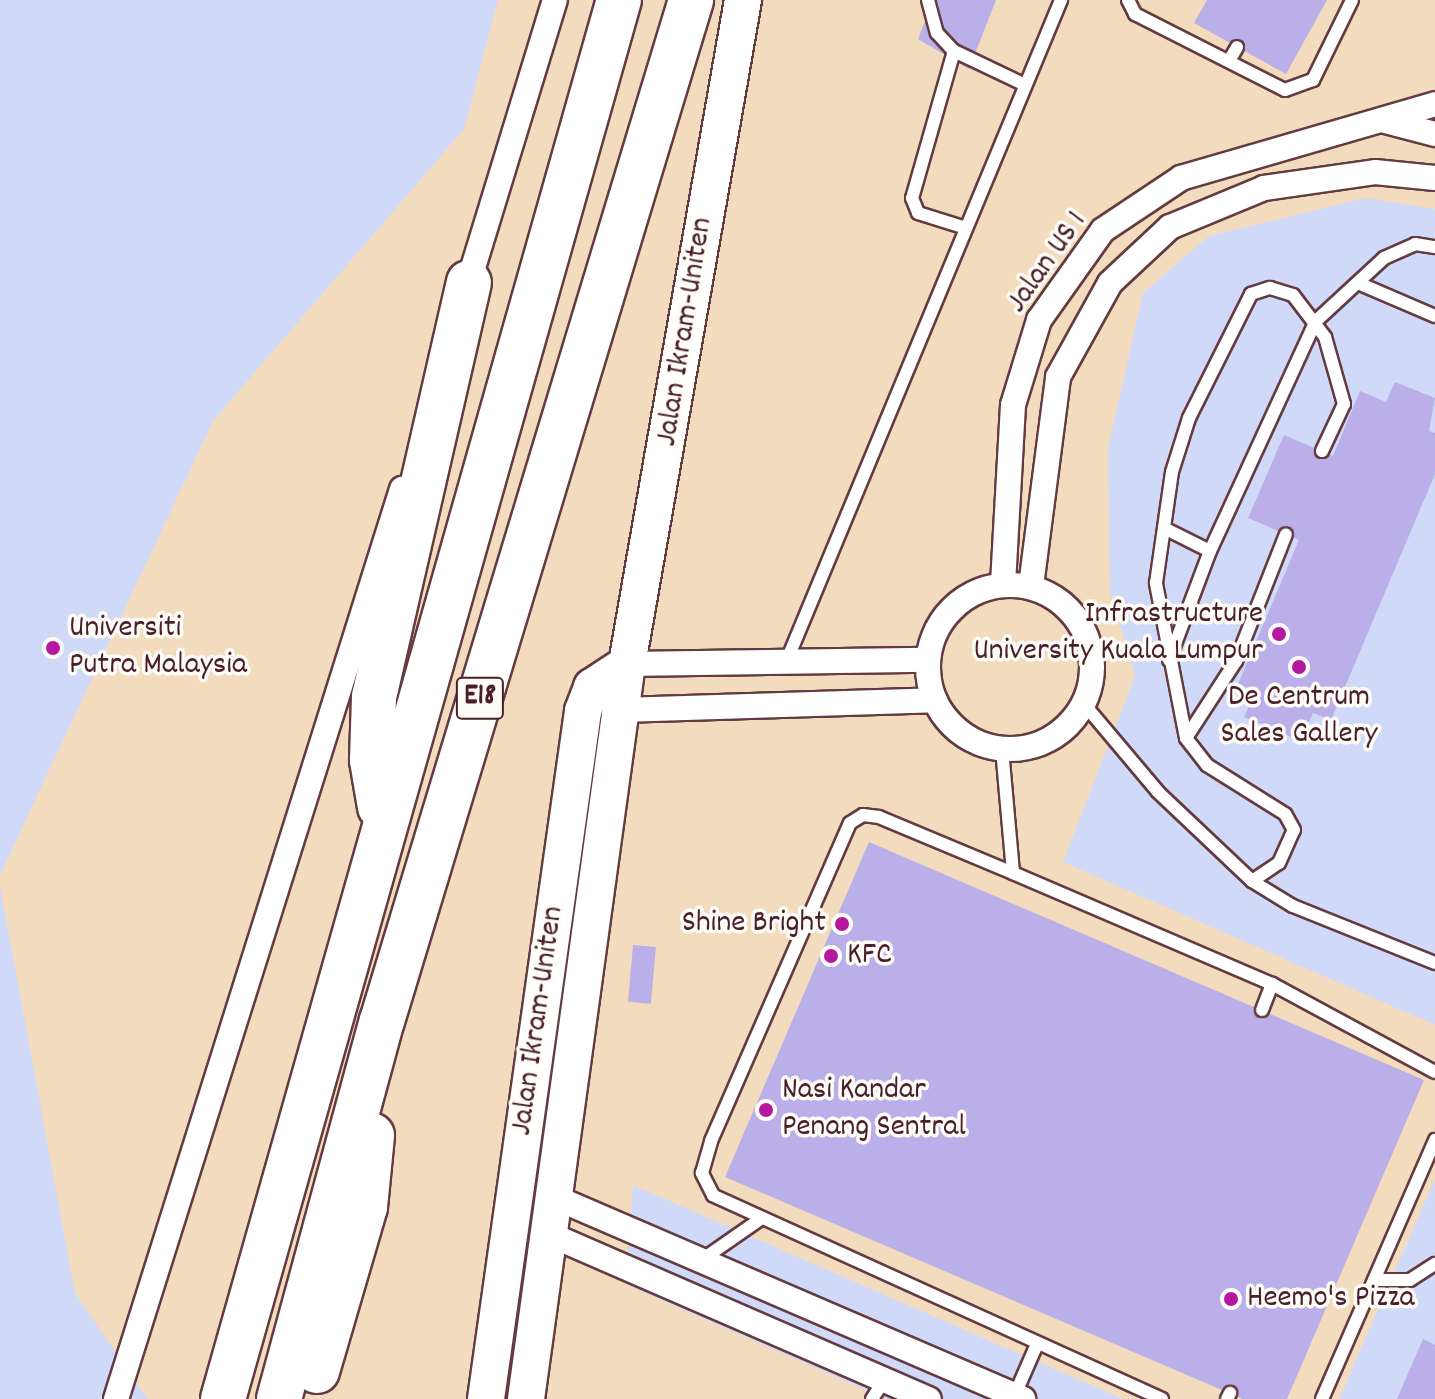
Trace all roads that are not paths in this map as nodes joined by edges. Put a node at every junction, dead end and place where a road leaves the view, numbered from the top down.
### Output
1 (555, 0) edge
2 (619, 0) edge
3 (691, 0) edge
4 (743, 0) edge
5 (928, 0) edge
6 (1061, 0) edge
7 (1128, 0) edge
8 (1352, 0) edge
9 (1237, 47) dead end
10 (954, 51) junction
11 (1229, 61) junction
12 (1021, 83) junction
13 (1435, 104) edge
14 (1382, 120) junction
15 (1435, 134) edge
16 (1435, 178) edge
17 (963, 227) junction
18 (1435, 247) edge
19 (469, 283) junction
20 (1358, 283) junction
21 (1435, 316) edge
22 (1316, 321) junction
23 (1322, 451) dead end
24 (1164, 528) junction
25 (1286, 534) dead end
26 (1210, 551) junction
27 (1003, 584) junction
28 (1031, 586) junction
29 (787, 660) junction
30 (928, 660) junction
31 (627, 664) junction
32 (1167, 666) junction
33 (935, 700) junction
34 (1084, 704) junction
35 (621, 710) junction
36 (1186, 738) junction
37 (1002, 749) junction
38 (383, 821) junction
39 (1013, 873) junction
40 (1252, 881) junction
41 (1435, 963) edge
42 (1272, 984) junction
43 (1262, 1010) dead end
44 (382, 1021) junction
45 (1360, 1035) junction
46 (1352, 1049) dead end
47 (1435, 1072) edge
48 (1435, 1140) edge
49 (554, 1197) junction
50 (759, 1220) junction
51 (551, 1235) junction
52 (706, 1257) junction
53 (1435, 1264) edge
54 (1374, 1280) junction
55 (499, 1311) junction
56 (1037, 1344) junction
57 (879, 1389) edge
58 (1017, 1398) edge
59 (116, 1399) edge
60 (223, 1399) edge
61 (279, 1399) edge
62 (309, 1399) edge
63 (486, 1399) edge
64 (526, 1399) edge
65 (929, 1399) edge
66 (1162, 1399) edge
67 (1322, 1399) edge

1 - 19 street
2 - 38 highway, E18
3 - 44 highway, E18
4 - 31 main road, Jalan Ikram-Uniten
5 - 10 lane
6 - 12 lane
7 - 11 lane
8 - 11 lane
9 - 11 lane
10 - 12 lane
10 - 17 lane
12 - 17 lane
13 - 14 street, Jalan US 1
14 - 15 street
14 - 27 street, Jalan US 1
16 - 28 street, Jalan US 1
17 - 29 lane
18 - 20 lane
19 - 38 highway
19 - 59 street
20 - 21 lane
20 - 22 lane
22 - 23 lane
22 - 24 lane
22 - 26 lane
24 - 26 lane
24 - 32 lane
25 - 36 lane
26 - 32 lane
27 - 28 street
27 - 30 street
28 - 34 street
29 - 30 street
29 - 31 street
30 - 33 street
31 - 35 main road, Jalan Ikram-Uniten
31 - 55 main road, Jalan Ikram-Uniten
32 - 36 lane
33 - 35 street
33 - 37 street
34 - 37 street
34 - 40 lane
35 - 49 main road, Jalan Ikram-Uniten
36 - 40 lane
37 - 39 lane
38 - 60 highway, E18
39 - 42 lane
39 - 50 lane
40 - 41 lane
42 - 43 lane
42 - 45 lane
44 - 61 highway, E18
44 - 62 highway
45 - 46 lane
45 - 47 lane
48 - 54 lane
49 - 51 main road, Jalan Ikram-Uniten
49 - 52 street
49 - 55 main road
50 - 52 lane
50 - 56 lane
51 - 57 street
51 - 64 main road, Jalan Ikram-Uniten
52 - 58 street
53 - 54 lane
54 - 67 lane
55 - 63 main road, Jalan Ikram-Uniten
56 - 58 lane
56 - 66 lane
57 - 65 street

